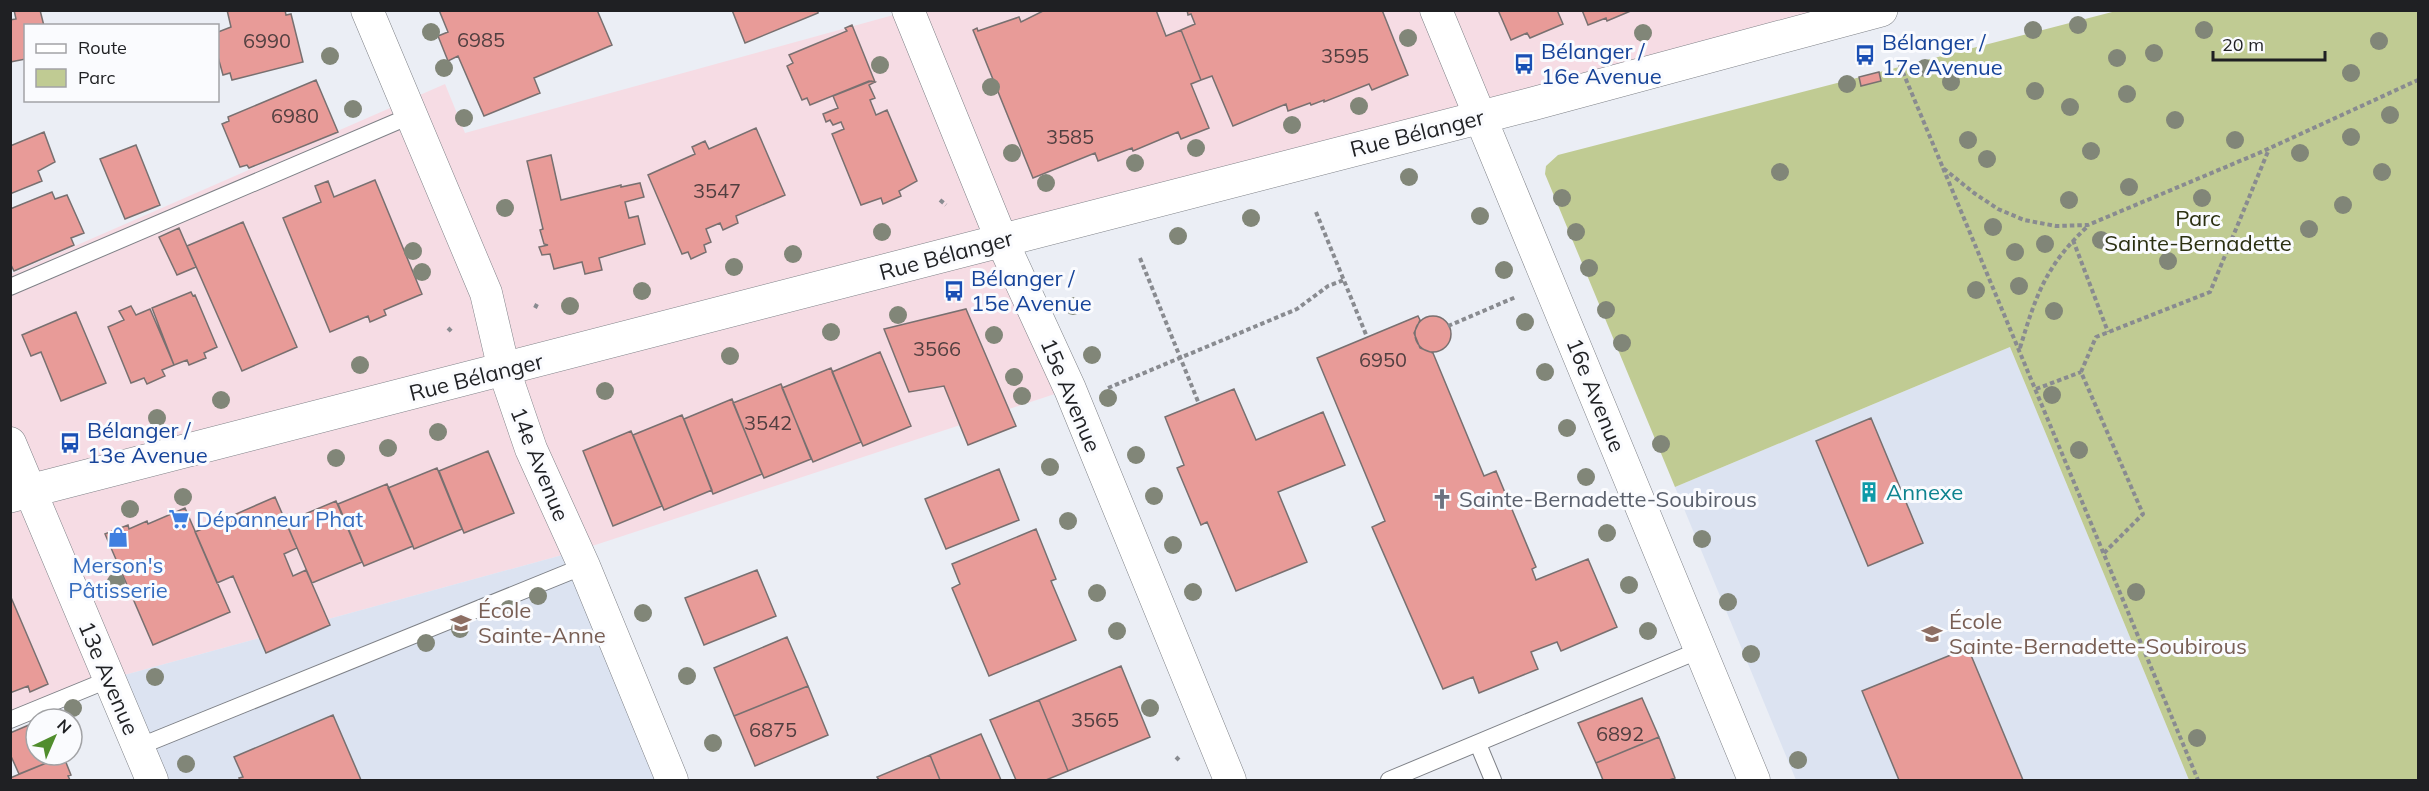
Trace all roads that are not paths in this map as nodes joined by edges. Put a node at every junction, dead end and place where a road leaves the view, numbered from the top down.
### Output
1 (367, 10) edge
2 (908, 10) edge
3 (1436, 10) edge
4 (1881, 10) edge
5 (410, 116) junction
6 (1481, 116) junction
7 (1002, 241) junction
8 (10, 287) edge
9 (504, 370) junction
10 (10, 443) edge
11 (20, 494) edge
12 (584, 567) junction
13 (1700, 650) junction
14 (110, 679) junction
15 (10, 720) edge
16 (1478, 744) junction
17 (138, 747) junction
18 (152, 780) edge
19 (672, 780) edge
20 (1228, 780) edge
21 (1389, 780) edge
22 (1493, 780) edge
23 (1754, 780) edge

1 - 5 street, 14e Avenue
2 - 7 street, 15e Avenue
3 - 6 street, 16e Avenue
4 - 6 street, Rue Bélanger
5 - 8 lane
5 - 9 street, 14e Avenue
6 - 7 street, Rue Bélanger
6 - 13 street, 16e Avenue
7 - 9 street, Rue Bélanger
7 - 20 street, 15e Avenue
9 - 11 street, Rue Bélanger
9 - 12 street, 14e Avenue
10 - 11 street, 13e Avenue
11 - 14 street, 13e Avenue
12 - 17 lane
12 - 19 street, 14e Avenue
13 - 16 lane
13 - 23 street, 16e Avenue
14 - 15 lane
14 - 17 street, 13e Avenue
16 - 21 lane
16 - 22 lane
17 - 18 street, 13e Avenue

